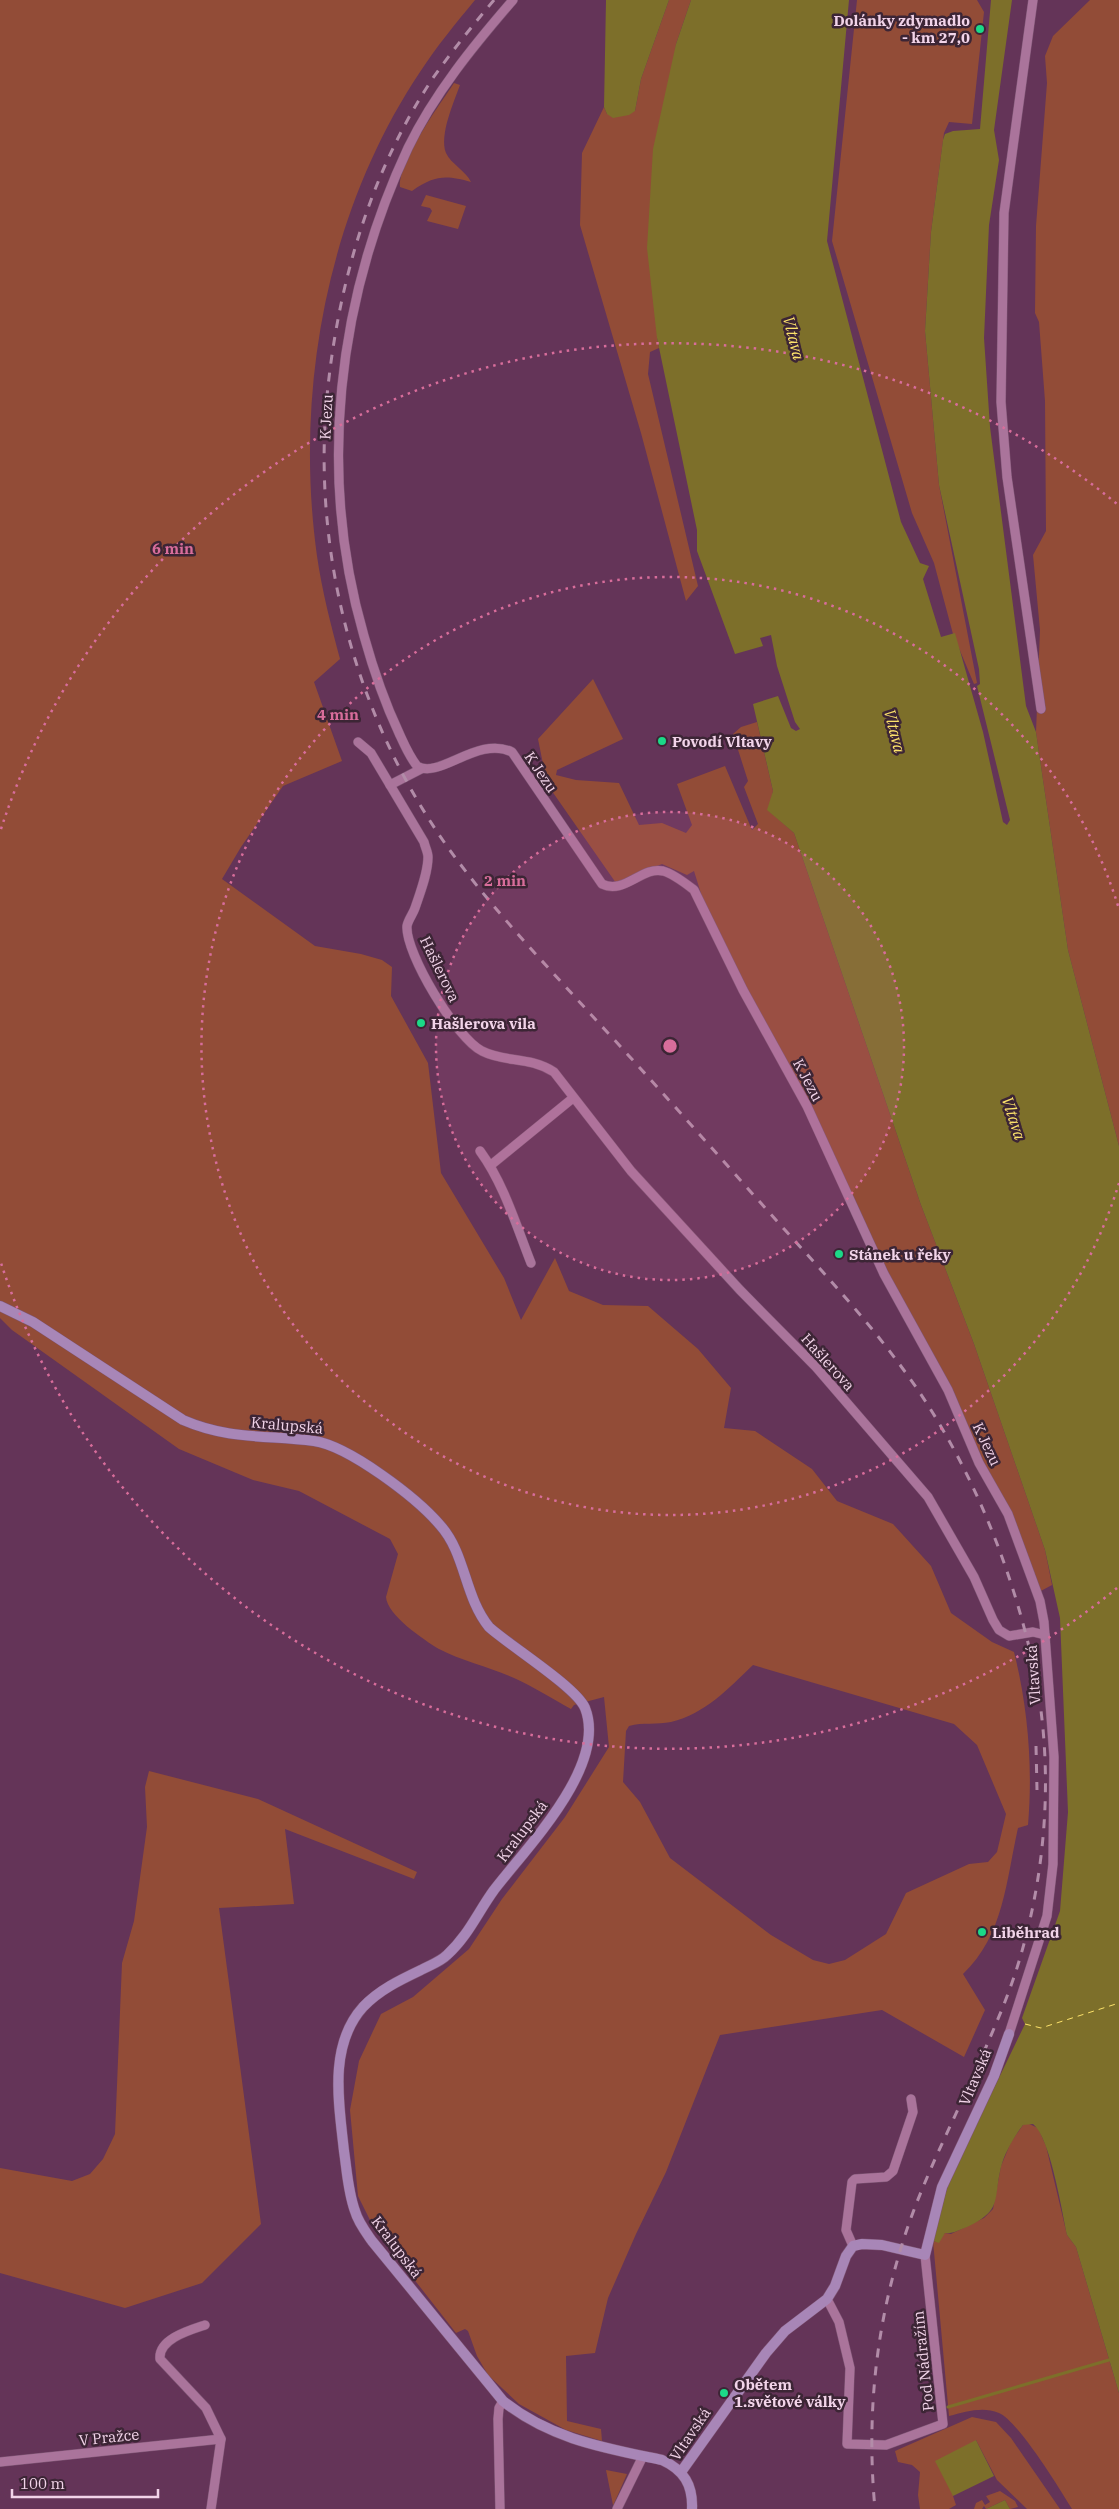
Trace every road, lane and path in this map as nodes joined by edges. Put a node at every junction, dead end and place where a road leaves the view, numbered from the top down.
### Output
1 (513, 0) edge
2 (1033, 0) edge
3 (1041, 709) dead end
4 (358, 742) dead end
5 (421, 769) junction
6 (390, 784) junction
7 (573, 1098) junction
8 (480, 1150) dead end
9 (491, 1165) junction
10 (531, 1263) dead end
11 (0, 1306) edge
12 (1008, 1514) joint
13 (1045, 1635) junction
14 (1009, 2034) joint
15 (911, 2099) dead end
16 (853, 2246) junction
17 (926, 2255) junction
18 (827, 2299) junction
19 (205, 2325) dead end
20 (503, 2401) junction
21 (221, 2439) junction
22 (643, 2456) junction
23 (0, 2462) edge
24 (681, 2472) junction
25 (211, 2509) edge
26 (500, 2509) edge
27 (617, 2509) edge
28 (692, 2509) edge

1 - 5 street, K Jezu
2 - 3 street
4 - 6 street, Hašlerova
5 - 6 street
5 - 12 street, K Jezu
6 - 7 street, Hašlerova
7 - 9 street
7 - 13 street, Hašlerova
8 - 9 street
9 - 10 street
11 - 20 street, Kralupská
12 - 13 street, Vltavská
13 - 14 street, Vltavská
14 - 17 street, Vltavská
15 - 16 street
16 - 17 street
16 - 18 street, Vltavská
17 - 18 street, Pod Nádražím
18 - 24 street, Vltavská
19 - 21 street
20 - 22 street, Kralupská
20 - 26 street
21 - 23 street, V Pražce
21 - 25 street
22 - 24 street, Kralupská
22 - 27 street
24 - 28 street, Vltavská

